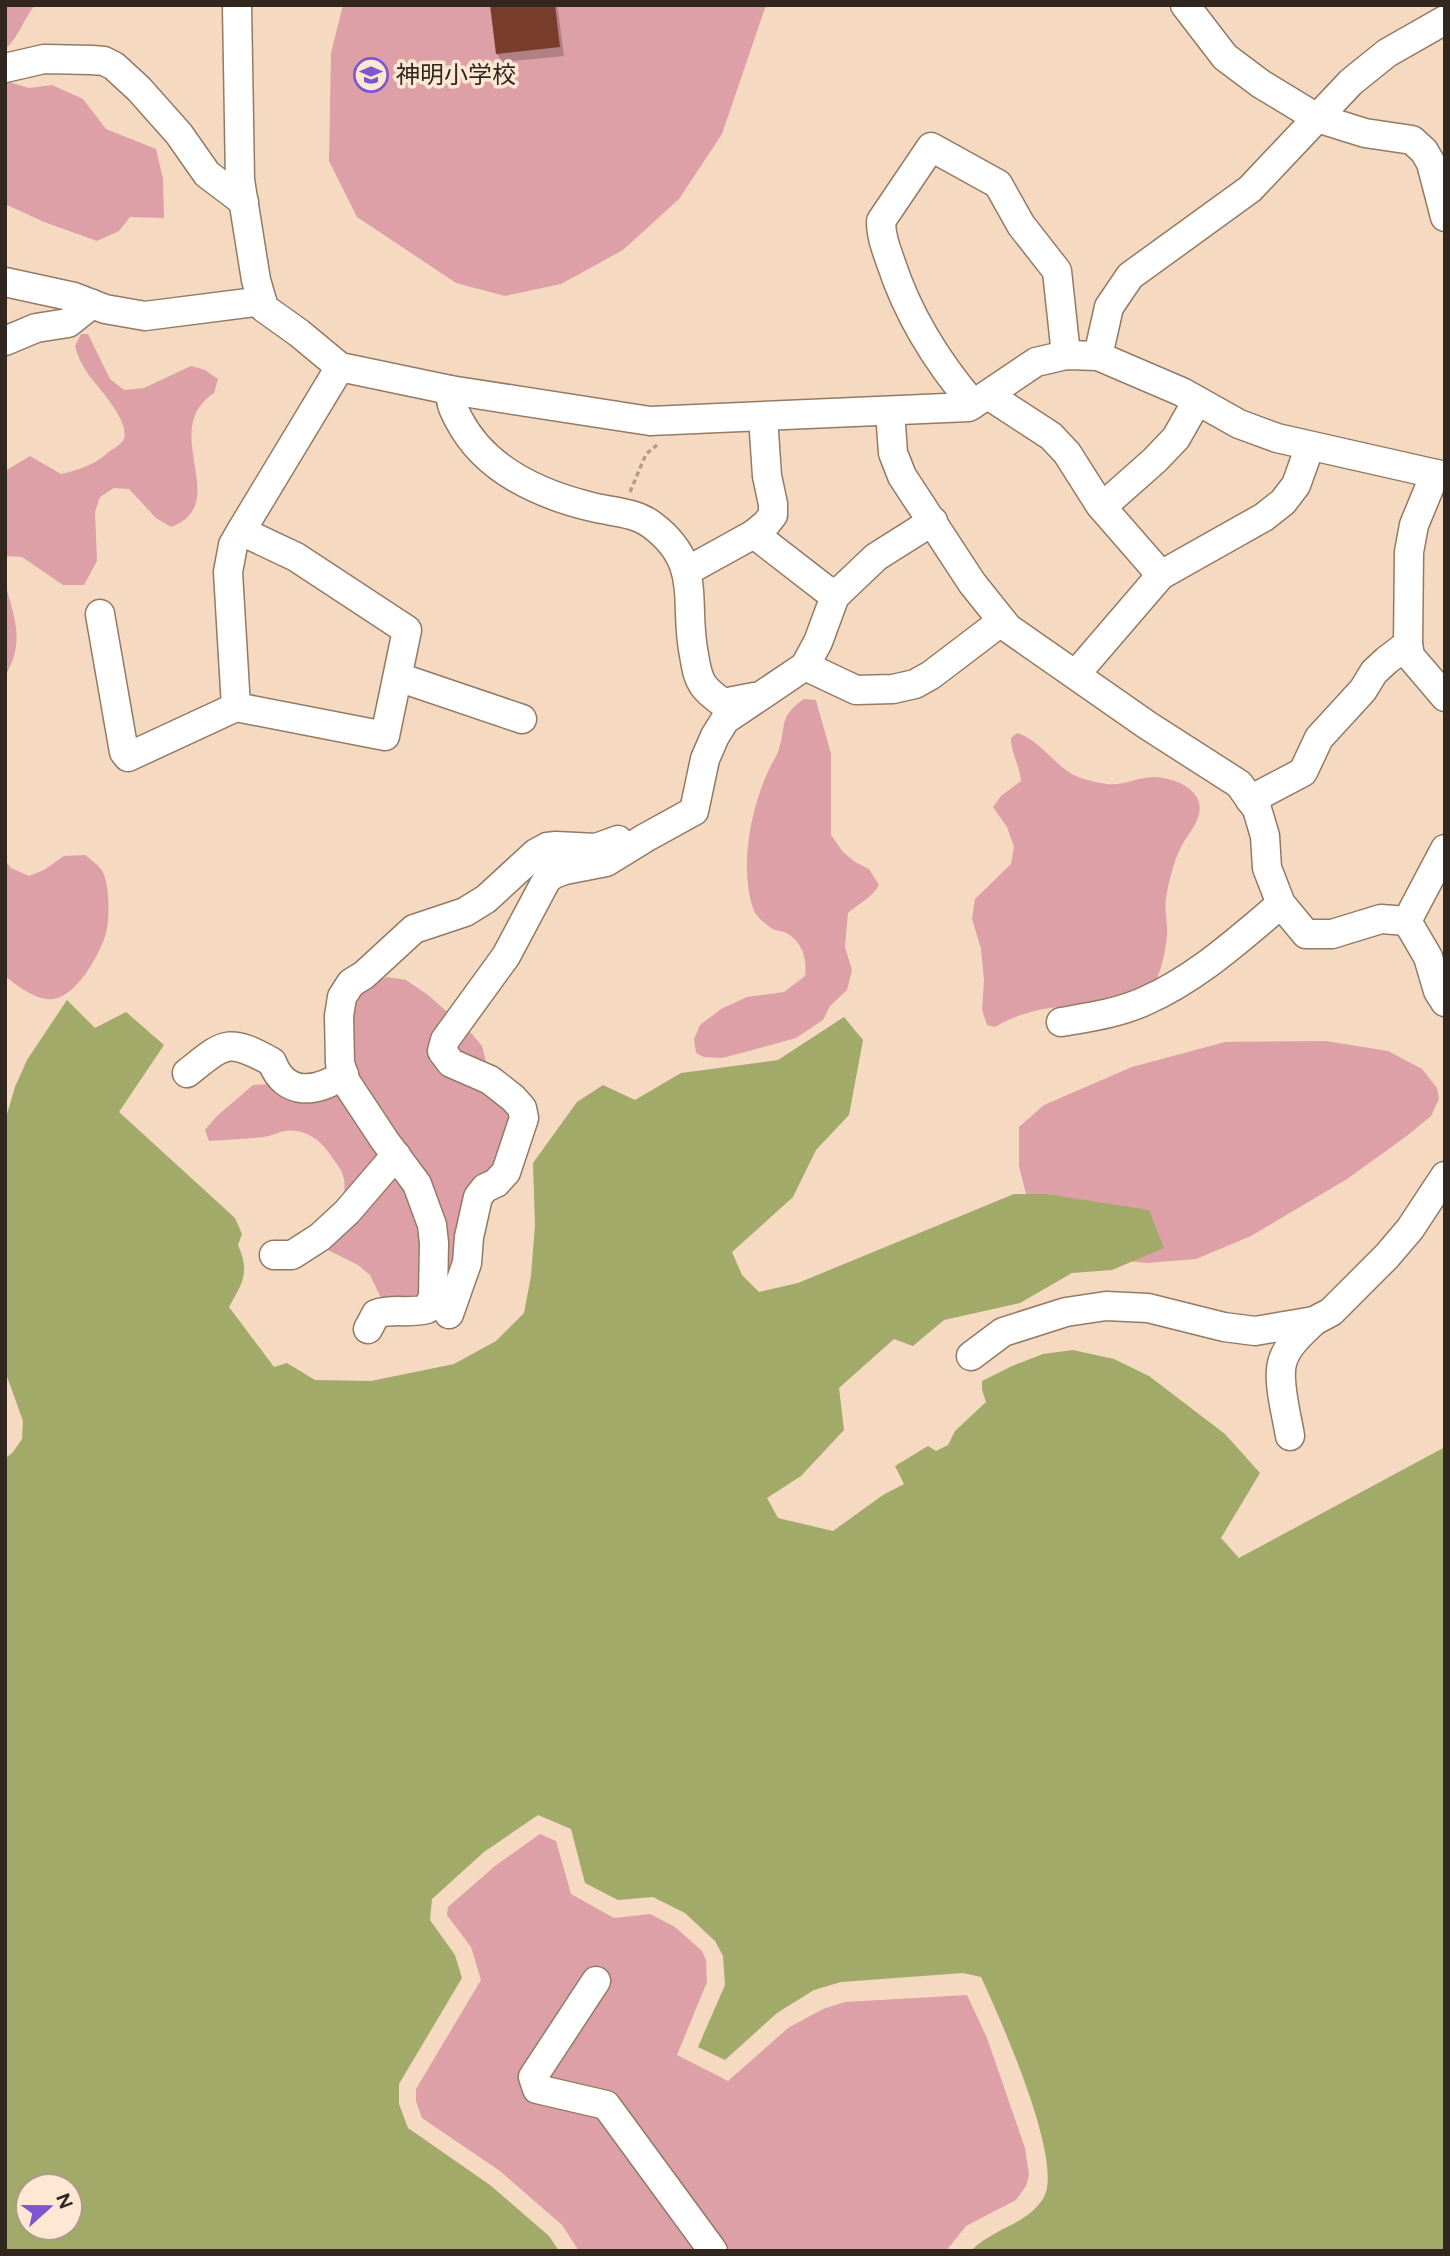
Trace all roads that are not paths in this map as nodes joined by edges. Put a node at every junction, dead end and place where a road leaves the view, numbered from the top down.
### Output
1 (237, 5) edge
2 (1185, 5) edge
3 (1445, 20) edge
4 (5, 68) edge
5 (1317, 118) junction
6 (244, 202) junction
7 (1445, 217) edge
8 (5, 282) edge
9 (262, 301) junction
10 (92, 304) junction
11 (5, 341) edge
12 (1066, 355) junction
13 (1098, 356) junction
14 (340, 368) junction
15 (450, 390) junction
16 (981, 400) junction
17 (1197, 401) junction
18 (890, 411) junction
19 (764, 417) junction
20 (1310, 446) junction
21 (1440, 475) edge
22 (1102, 507) junction
23 (933, 521) junction
24 (241, 531) junction
25 (754, 534) junction
26 (687, 571) junction
27 (1161, 575) junction
28 (837, 594) junction
29 (100, 614) dead end
30 (1002, 621) junction
31 (1408, 644) junction
32 (805, 666) junction
33 (1076, 674) junction
34 (398, 677) junction
35 (760, 695) junction
36 (1445, 697) edge
37 (236, 707) junction
38 (522, 719) dead end
39 (1250, 800) junction
40 (669, 826) junction
41 (1445, 849) edge
42 (1282, 904) junction
43 (1407, 921) junction
44 (1445, 1002) edge
45 (1061, 1022) dead end
46 (187, 1073) dead end
47 (344, 1074) junction
48 (396, 1155) junction
49 (1445, 1176) edge
50 (274, 1255) dead end
51 (449, 1314) dead end
52 (1314, 1321) junction
53 (368, 1329) dead end
54 (971, 1356) dead end
55 (1290, 1436) dead end
56 (596, 1981) dead end
57 (713, 2251) edge

1 - 6 street
2 - 5 street
3 - 5 street
4 - 6 street
5 - 7 street
5 - 13 street
6 - 9 street
8 - 10 street
9 - 10 street
9 - 14 street
10 - 11 street
12 - 13 street
12 - 16 street
12 - 16 street
13 - 17 street
14 - 15 street
14 - 24 street
15 - 19 street
15 - 26 street
16 - 18 street
16 - 22 street
17 - 20 street
17 - 22 street
18 - 19 street
18 - 23 street
19 - 25 street
20 - 21 street
20 - 27 street
21 - 31 street
22 - 27 street
23 - 28 street
23 - 30 street
24 - 34 street
24 - 37 street
25 - 26 street
25 - 28 street
26 - 35 street
27 - 33 street
28 - 32 street
29 - 37 street
30 - 32 street
30 - 33 street
31 - 36 street
31 - 39 street
32 - 35 street
33 - 39 street
34 - 37 street
34 - 38 street
35 - 40 street
39 - 42 street
40 - 47 street
40 - 51 street
41 - 43 street
42 - 43 street
42 - 45 street
43 - 44 street
46 - 47 street
47 - 48 street
48 - 50 street
48 - 53 street
49 - 52 street
52 - 54 street
52 - 55 street
56 - 57 street

